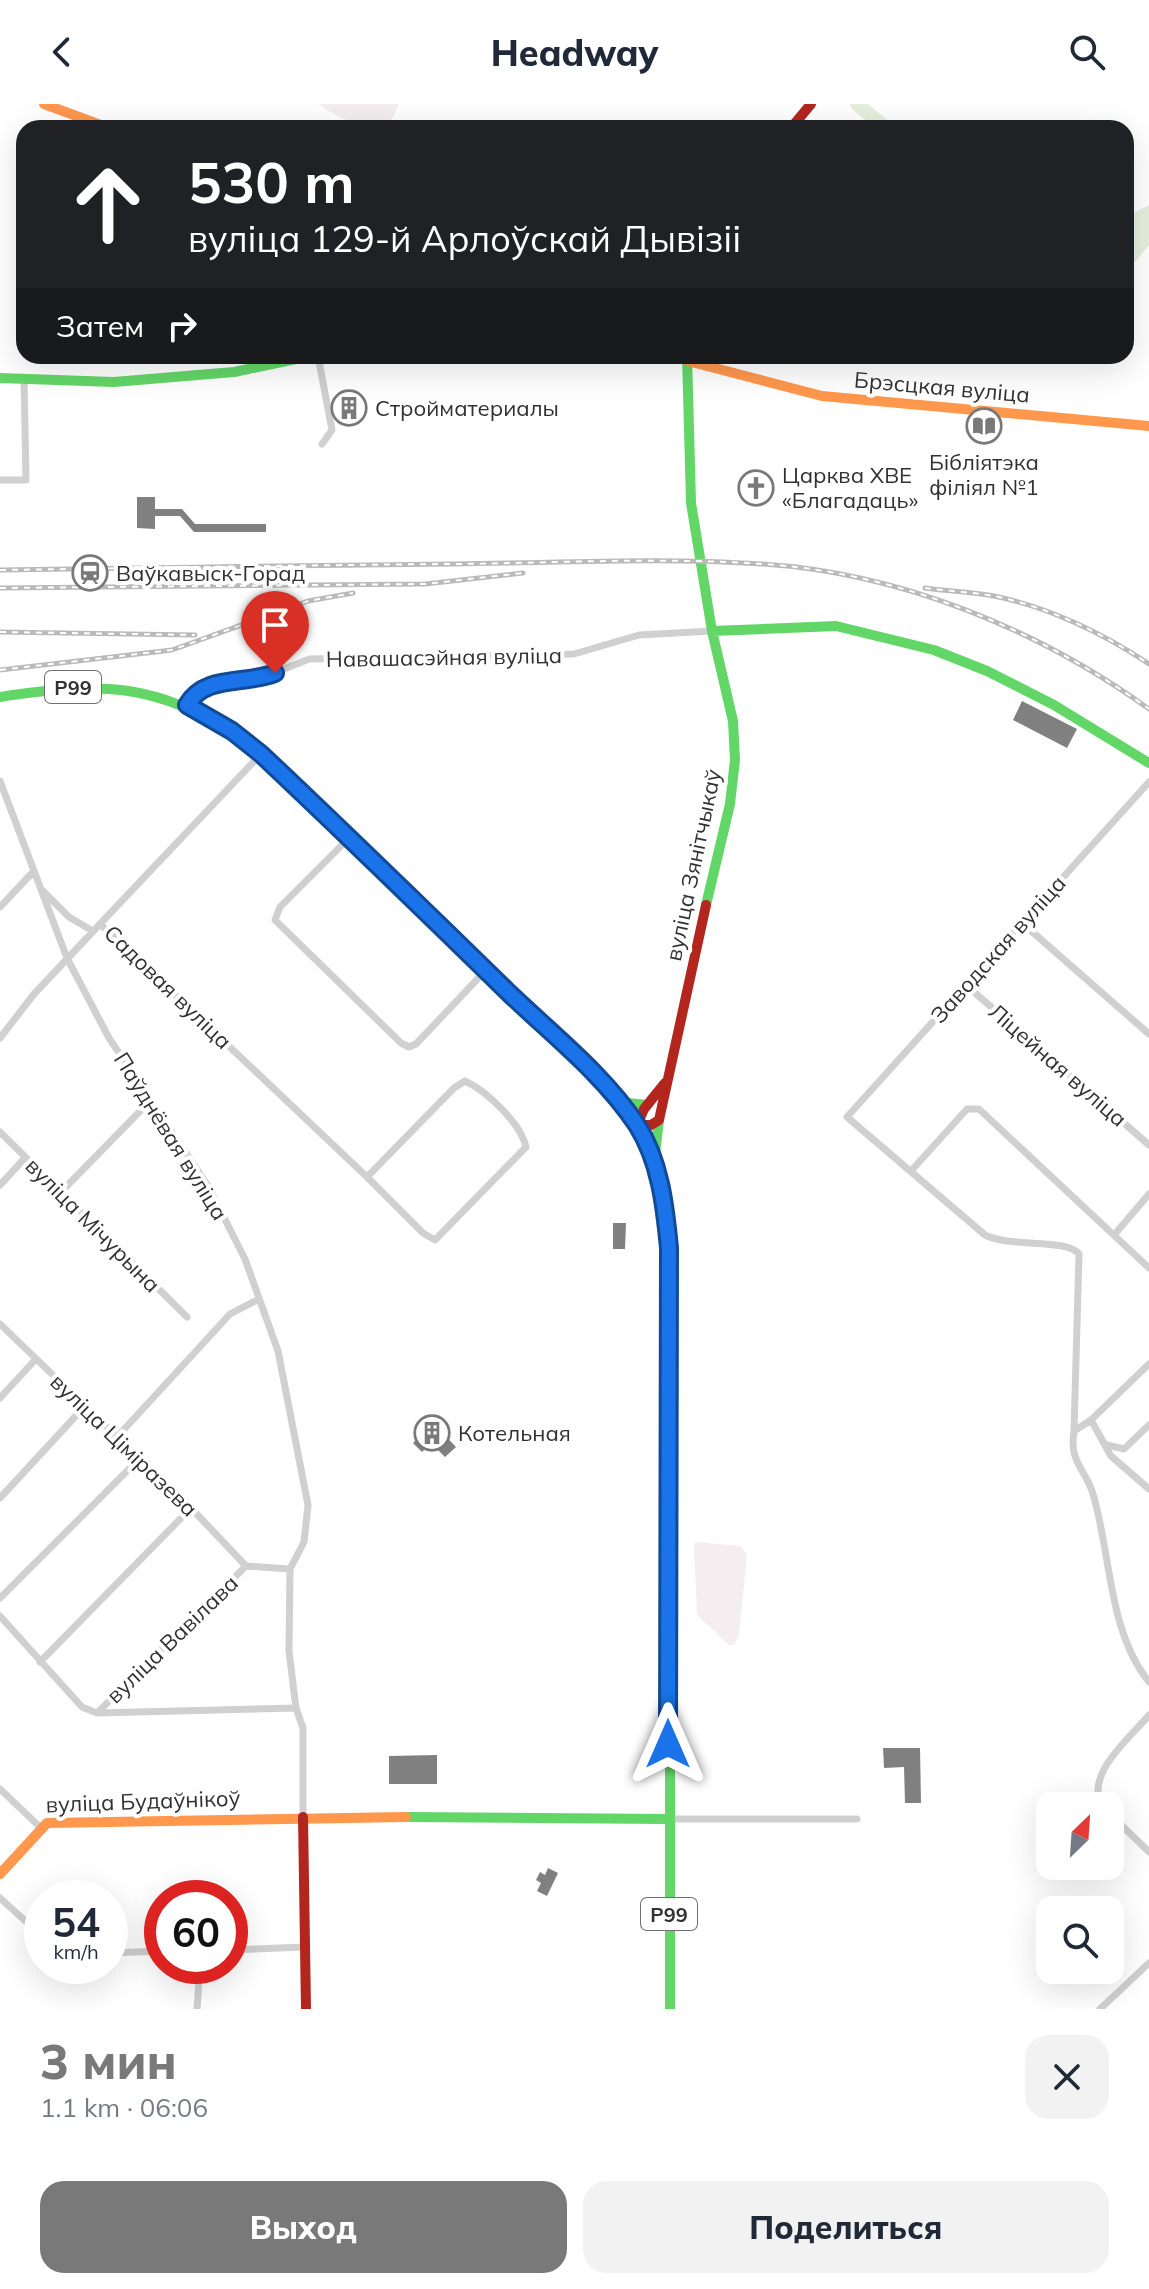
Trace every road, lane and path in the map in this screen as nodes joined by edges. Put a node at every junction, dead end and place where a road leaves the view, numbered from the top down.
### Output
1 (44, 104) edge
2 (811, 104) edge
3 (87, 120) edge
4 (798, 120) edge
5 (272, 364) edge
6 (320, 364) edge
7 (688, 364) edge
8 (706, 364) edge
9 (0, 378) edge
10 (24, 378) junction
11 (1149, 426) edge
12 (322, 444) dead end
13 (0, 480) edge
14 (712, 631) junction
15 (0, 697) edge
16 (187, 705) junction
17 (261, 754) junction
18 (1149, 763) edge
19 (0, 781) edge
20 (1149, 782) edge
21 (348, 839) junction
22 (32, 873) junction
23 (37, 885) junction
24 (0, 907) edge
25 (1021, 922) junction
26 (100, 924) junction
27 (91, 930) junction
28 (67, 958) junction
29 (486, 970) junction
30 (966, 985) junction
31 (1149, 1034) edge
32 (0, 1038) edge
33 (665, 1083) junction
34 (151, 1100) junction
35 (619, 1102) junction
36 (647, 1105) junction
37 (659, 1120) junction
38 (637, 1125) junction
39 (0, 1132) edge
40 (1149, 1145) edge
41 (25, 1158) junction
42 (654, 1162) junction
43 (911, 1171) junction
44 (367, 1177) junction
45 (0, 1185) edge
46 (60, 1193) junction
47 (1149, 1194) edge
48 (1114, 1235) junction
49 (1149, 1268) edge
50 (259, 1299) junction
51 (187, 1317) dead end
52 (0, 1324) edge
53 (35, 1360) junction
54 (1149, 1364) edge
55 (0, 1398) edge
56 (85, 1406) junction
57 (1091, 1420) junction
58 (1149, 1425) edge
59 (1074, 1431) junction
60 (118, 1436) junction
61 (1105, 1443) junction
62 (140, 1458) junction
63 (1149, 1489) edge
64 (0, 1498) edge
65 (191, 1508) junction
66 (246, 1566) junction
67 (290, 1569) junction
68 (0, 1598) edge
69 (0, 1616) edge
70 (40, 1662) junction
71 (1149, 1682) edge
72 (296, 1708) junction
73 (97, 1713) junction
74 (1149, 1715) edge
75 (0, 1789) edge
76 (1101, 1792) edge
77 (303, 1817) junction
78 (668, 1819) junction
79 (857, 1819) dead end
80 (41, 1828) junction
81 (1124, 1828) edge
82 (1149, 1852) edge
83 (0, 1874) edge
84 (0, 1898) edge
85 (24, 1920) edge
86 (305, 1947) junction
87 (248, 1949) edge
88 (1149, 1963) edge
89 (199, 1984) edge
90 (197, 2009) edge
91 (306, 2009) edge
92 (670, 2009) edge
93 (1100, 2009) edge

1 - 3 main road
2 - 4 main road
5 - 10 main road
6 - 12 street
7 - 14 main road, вуліца Зянітчыкаў
8 - 11 main road, Брэсцкая вуліца
9 - 10 main road
10 - 13 street
14 - 16 street, Навашасэйная вуліца
14 - 18 main road
14 - 33 main road, вуліца Зянітчыкаў
15 - 16 main road, Р99
16 - 17 main road, Р99
17 - 21 main road, Р99
17 - 26 street, Садовая вуліца
19 - 22 street, Паўднёвая вуліца
20 - 25 street, Заводская вуліца
21 - 29 main road, Р99
21 - 29 street
22 - 23 street, Паўднёвая вуліца
22 - 24 street
23 - 27 street
23 - 28 street, Паўднёвая вуліца
25 - 30 street, Заводская вуліца
25 - 31 street
26 - 27 street
26 - 44 street, Садовая вуліца
27 - 28 street
28 - 32 street
28 - 34 street, Паўднёвая вуліца
29 - 35 main road, Р99
30 - 40 street, Ліцейная вуліца
30 - 43 street, Заводская вуліца
33 - 36 main road
33 - 37 main road, вуліца Зянітчыкаў
34 - 46 street
34 - 50 street, Паўднёвая вуліца
35 - 36 main road
35 - 38 main road, Р99
36 - 38 main road
37 - 38 main road
37 - 42 main road, вуліца Зянітчыкаў
38 - 42 main road, Р99
39 - 41 street, вуліца Мічурына
41 - 45 street
41 - 46 street, вуліца Мічурына
42 - 78 main road, Р99
43 - 48 street
43 - 59 street
44 - 44 street, Садовая вуліца
46 - 51 street, вуліца Мічурына
47 - 48 street
48 - 49 street
50 - 60 street
50 - 67 street, Паўднёвая вуліца
52 - 53 street, вуліца Ціміразева
53 - 55 street
53 - 56 street, вуліца Ціміразева
54 - 57 street
56 - 60 street, вуліца Ціміразева
56 - 64 street
57 - 59 street
57 - 61 street
58 - 61 street
59 - 71 street
60 - 62 street, вуліца Ціміразева
61 - 63 street
62 - 65 street, вуліца Ціміразева
62 - 68 street
65 - 66 street, вуліца Ціміразева
65 - 70 street
66 - 67 street, вуліца Вавілава
66 - 73 street, вуліца Вавілава
67 - 72 street
69 - 70 street, вуліца Вавілава
70 - 73 street, вуліца Вавілава
72 - 73 street
72 - 77 street
74 - 76 street
75 - 80 street, вуліца Будаўнікоў
77 - 78 main road, вуліца Будаўнікоў
77 - 80 main road, вуліца Будаўнікоў
77 - 86 main road
78 - 79 street
78 - 92 main road, Р99
80 - 83 main road
81 - 82 street
84 - 85 street
86 - 87 street
86 - 91 main road
88 - 93 street
89 - 90 street

